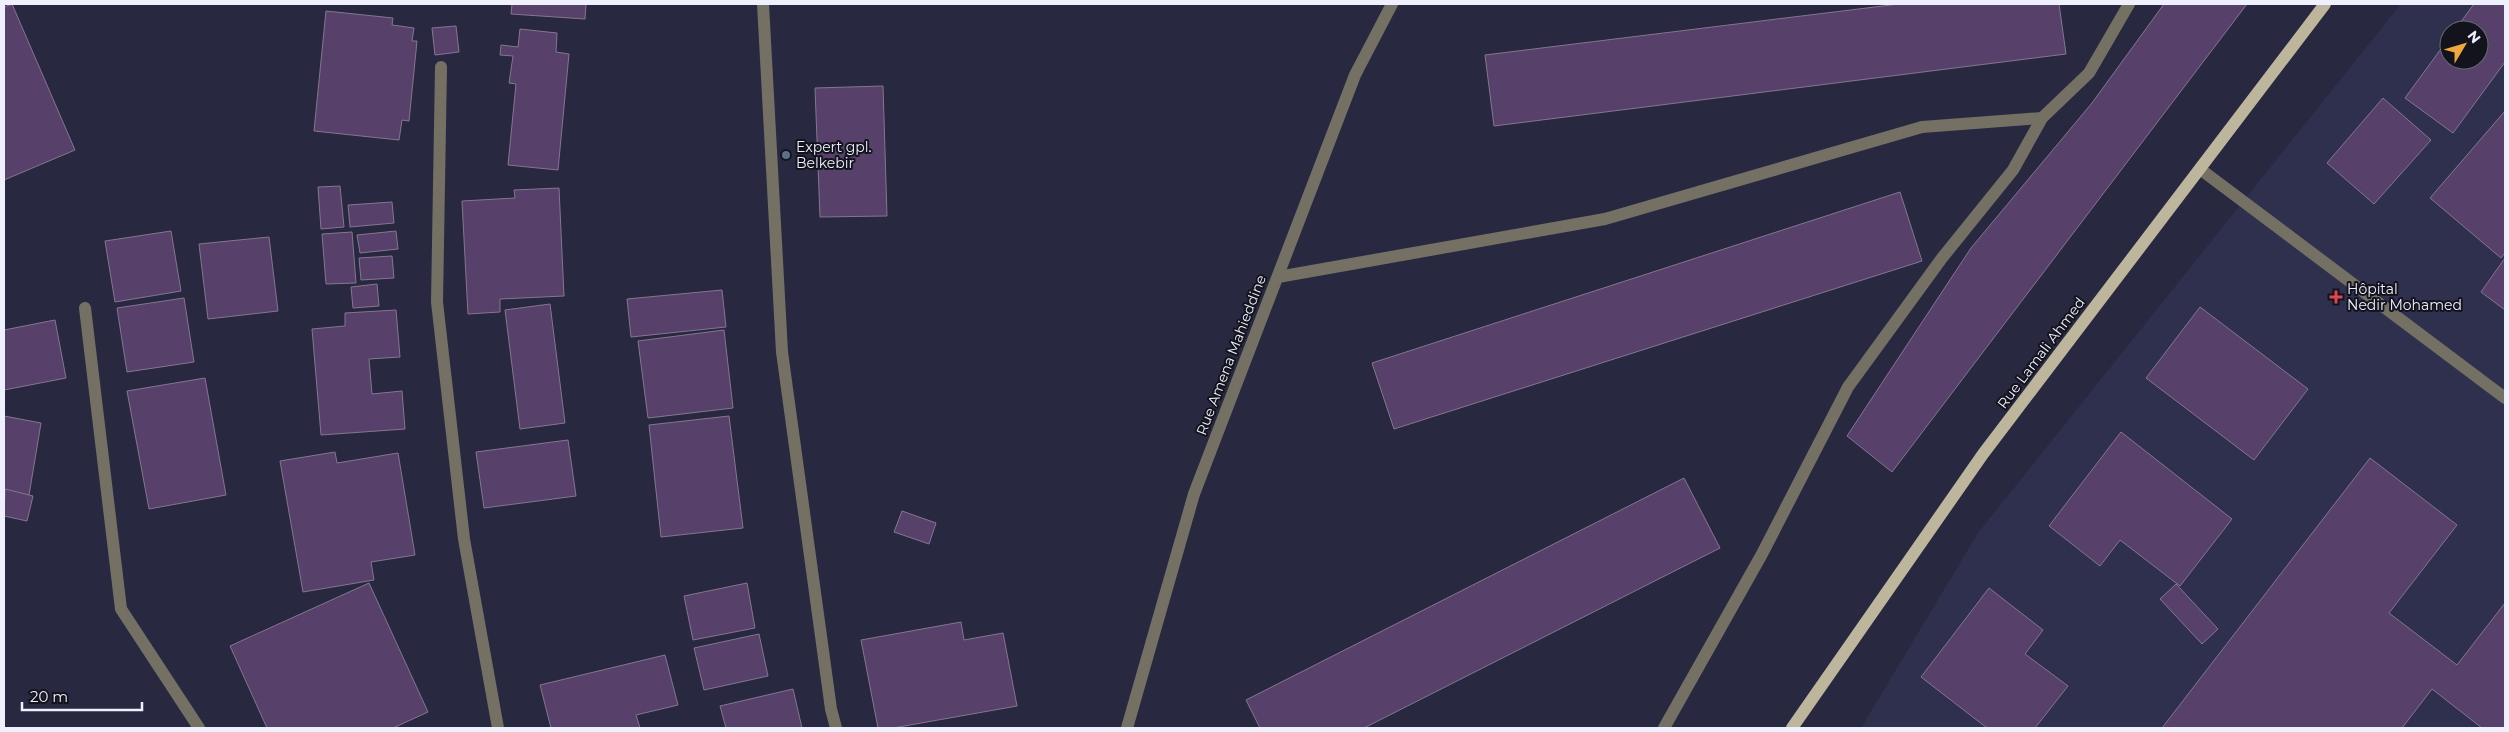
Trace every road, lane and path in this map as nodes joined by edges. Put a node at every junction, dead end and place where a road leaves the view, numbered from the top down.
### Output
1 (763, 4) edge
2 (1392, 4) edge
3 (2129, 4) edge
4 (2325, 4) edge
5 (441, 67) dead end
6 (2042, 118) junction
7 (2200, 169) junction
8 (1278, 276) junction
9 (85, 308) dead end
10 (2505, 398) edge
11 (199, 728) edge
12 (498, 728) edge
13 (836, 728) edge
14 (1127, 728) edge
15 (1664, 728) edge
16 (1792, 728) edge

1 - 13 street
2 - 8 street, Rue Amena Mahieddine
3 - 6 street
4 - 7 main road, Rue Lamali Ahmed
5 - 12 street
6 - 8 street
6 - 15 street
7 - 10 street
7 - 16 main road, Rue Lamali Ahmed
8 - 14 street, Rue Amena Mahieddine
9 - 11 street

